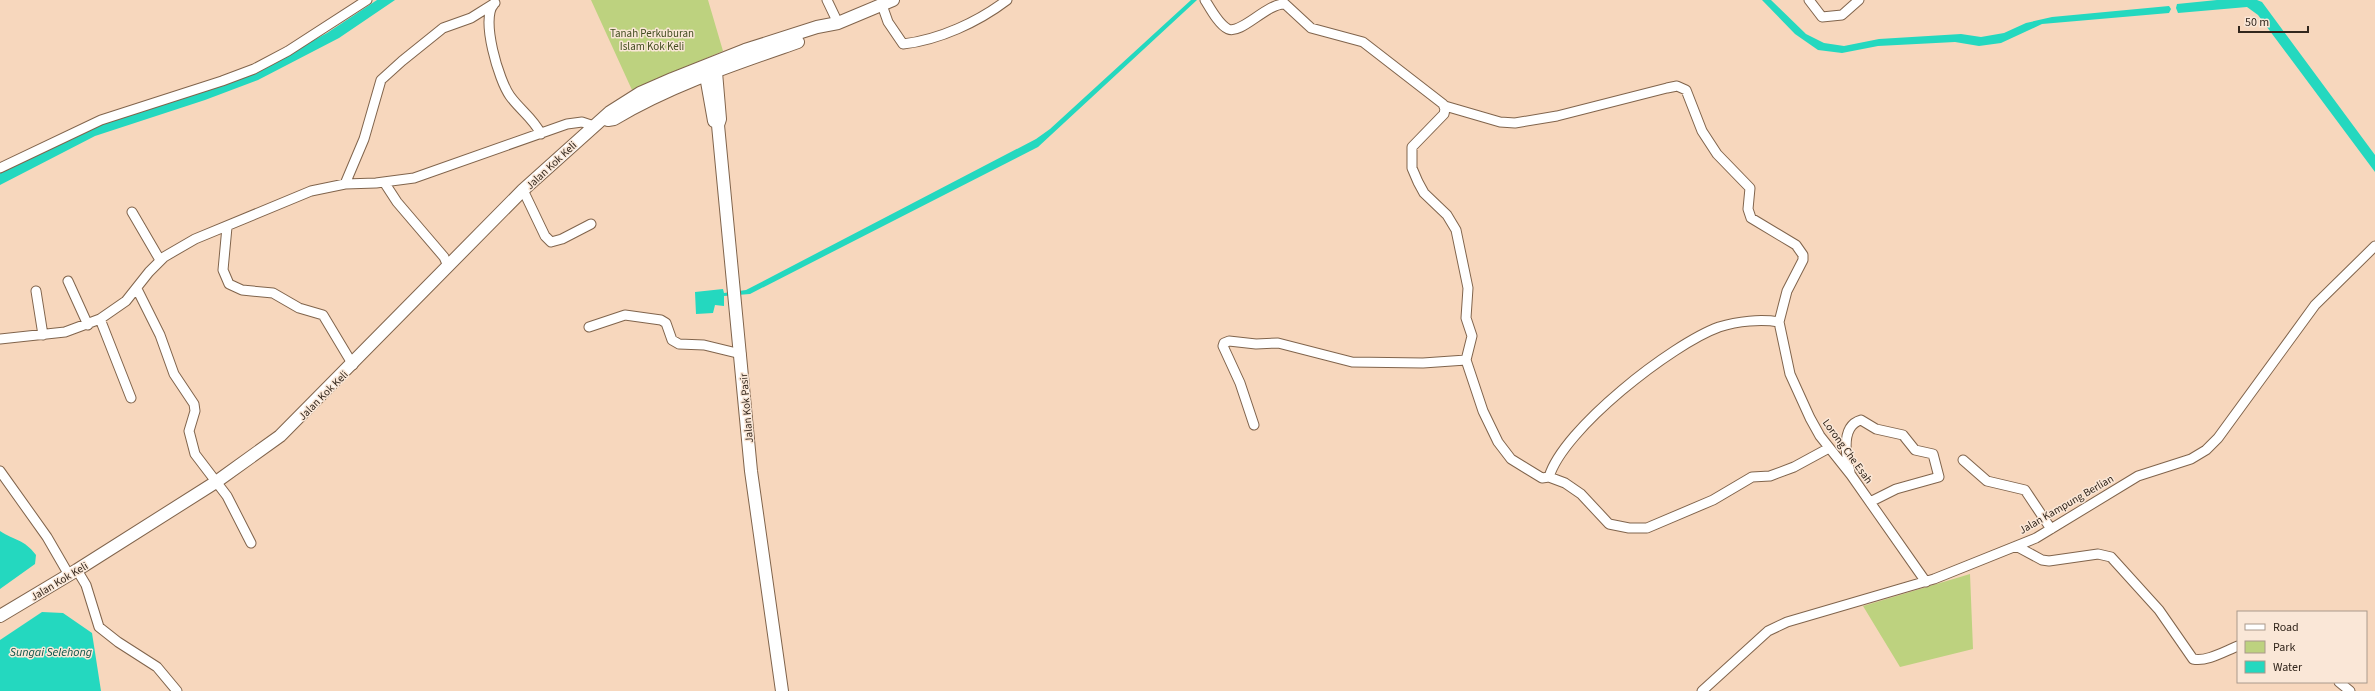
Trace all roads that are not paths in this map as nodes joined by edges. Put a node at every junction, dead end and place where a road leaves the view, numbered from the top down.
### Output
1 (367, 0) edge
2 (827, 0) edge
3 (1007, 0) edge
4 (1205, 0) edge
5 (1809, 0) edge
6 (1859, 0) edge
7 (496, 2) edge
8 (887, 3) edge
9 (833, 25) junction
10 (745, 50) junction
11 (735, 64) junction
12 (711, 73) junction
13 (677, 82) junction
14 (715, 102) junction
15 (1445, 106) junction
16 (598, 123) junction
17 (541, 134) junction
18 (0, 168) edge
19 (384, 182) junction
20 (345, 184) junction
21 (523, 190) junction
22 (132, 212) dead end
23 (591, 224) dead end
24 (227, 227) junction
25 (2375, 246) edge
26 (160, 260) junction
27 (448, 266) junction
28 (68, 282) dead end
29 (137, 289) junction
30 (36, 291) dead end
31 (100, 319) junction
32 (1779, 322) junction
33 (88, 325) junction
34 (589, 327) dead end
35 (44, 335) junction
36 (0, 339) edge
37 (741, 354) junction
38 (1466, 360) junction
39 (353, 365) junction
40 (131, 398) dead end
41 (1254, 425) dead end
42 (1829, 448) junction
43 (1963, 460) dead end
44 (0, 471) edge
45 (1851, 475) junction
46 (1549, 477) junction
47 (216, 482) junction
48 (1870, 502) junction
49 (2051, 529) junction
50 (251, 543) dead end
51 (2016, 546) junction
52 (73, 573) junction
53 (1926, 582) junction
54 (0, 616) edge
55 (2237, 646) edge
56 (2340, 683) edge
57 (177, 691) edge
58 (782, 691) edge
59 (1702, 691) edge
60 (2350, 691) edge

1 - 18 street
2 - 9 street
3 - 8 street
4 - 15 street
5 - 6 street
7 - 17 street
7 - 20 street
8 - 9 street, Jalan Kok Keli
9 - 10 street, Jalan Kok Keli
9 - 11 street, Jalan Kok Keli
10 - 12 street
10 - 13 street, Jalan Kok Keli
11 - 12 street, Jalan Kok Keli
11 - 14 street
12 - 13 street, Jalan Kok Keli
12 - 14 street, Jalan Kok Pasir
13 - 14 street
13 - 16 street, Jalan Kok Keli
14 - 37 street, Jalan Kok Pasir
15 - 32 street, Lorong Che Esah
15 - 38 street
16 - 17 street
16 - 21 street, Jalan Kok Keli
17 - 19 street
19 - 20 street
19 - 27 street
20 - 24 street
21 - 23 street
21 - 27 street, Jalan Kok Keli
22 - 26 street
24 - 26 street
24 - 39 street
25 - 49 street, Jalan Kampung Berlian
26 - 29 street
27 - 39 street, Jalan Kok Keli
28 - 33 street
29 - 31 street
29 - 47 street
30 - 35 street
31 - 33 street
31 - 40 street
32 - 42 street, Lorong Che Esah
32 - 46 street
33 - 35 street
34 - 37 street
35 - 36 street
37 - 58 street, Jalan Kok Pasir
38 - 41 street
38 - 46 street
39 - 47 street, Jalan Kok Keli
42 - 45 street, Lorong Che Esah
42 - 46 street
43 - 49 street
44 - 52 street
45 - 48 street, Lorong Che Esah
45 - 48 street
47 - 50 street
47 - 52 street, Jalan Kok Keli
48 - 53 street, Lorong Che Esah
49 - 51 street, Jalan Kampung Berlian
51 - 53 street, Jalan Kampung Berlian
51 - 55 street
52 - 54 street, Jalan Kok Keli
52 - 57 street
53 - 59 street, Jalan Kampung Berlian
56 - 60 street

